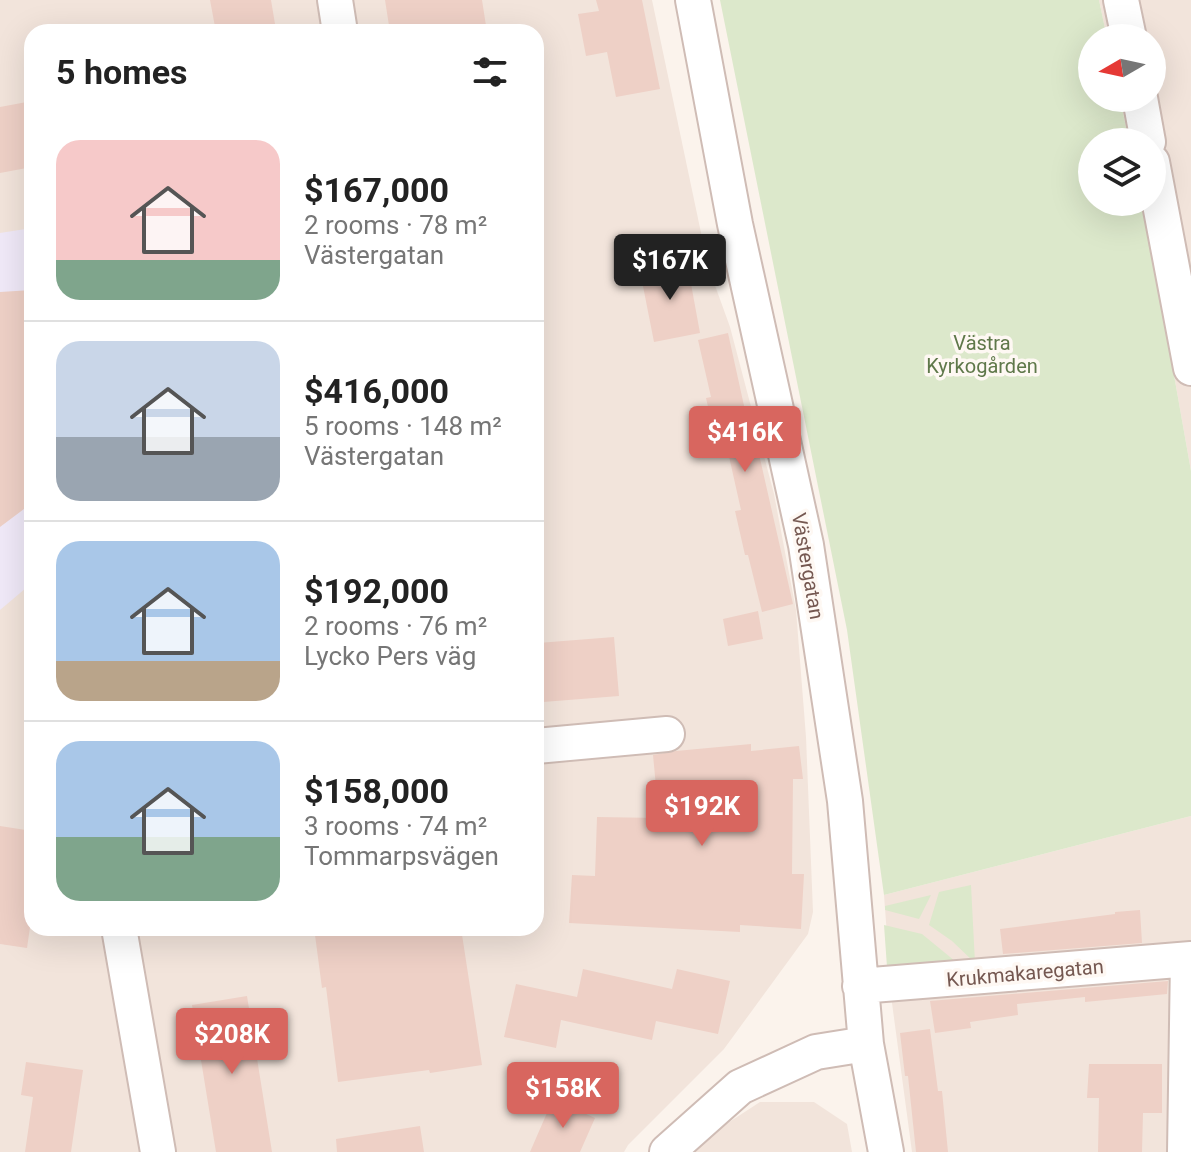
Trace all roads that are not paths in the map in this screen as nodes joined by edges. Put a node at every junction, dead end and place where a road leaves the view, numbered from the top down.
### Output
1 (335, 0) edge
2 (693, 0) edge
3 (1121, 0) edge
4 (339, 24) edge
5 (1126, 24) edge
6 (1162, 216) edge
7 (1191, 368) edge
8 (667, 734) dead end
9 (544, 745) edge
10 (120, 936) edge
11 (1190, 960) edge
12 (860, 986) junction
13 (866, 1044) junction
14 (158, 1152) edge
15 (667, 1152) edge
16 (886, 1152) edge
17 (1185, 1152) edge

1 - 4 street
2 - 12 street, Västergatan
3 - 5 street
6 - 7 street
8 - 9 street
10 - 14 street
11 - 12 street, Krukmakaregatan
11 - 17 street
12 - 13 street, Västergatan
13 - 15 street
13 - 16 street, Västergatan

